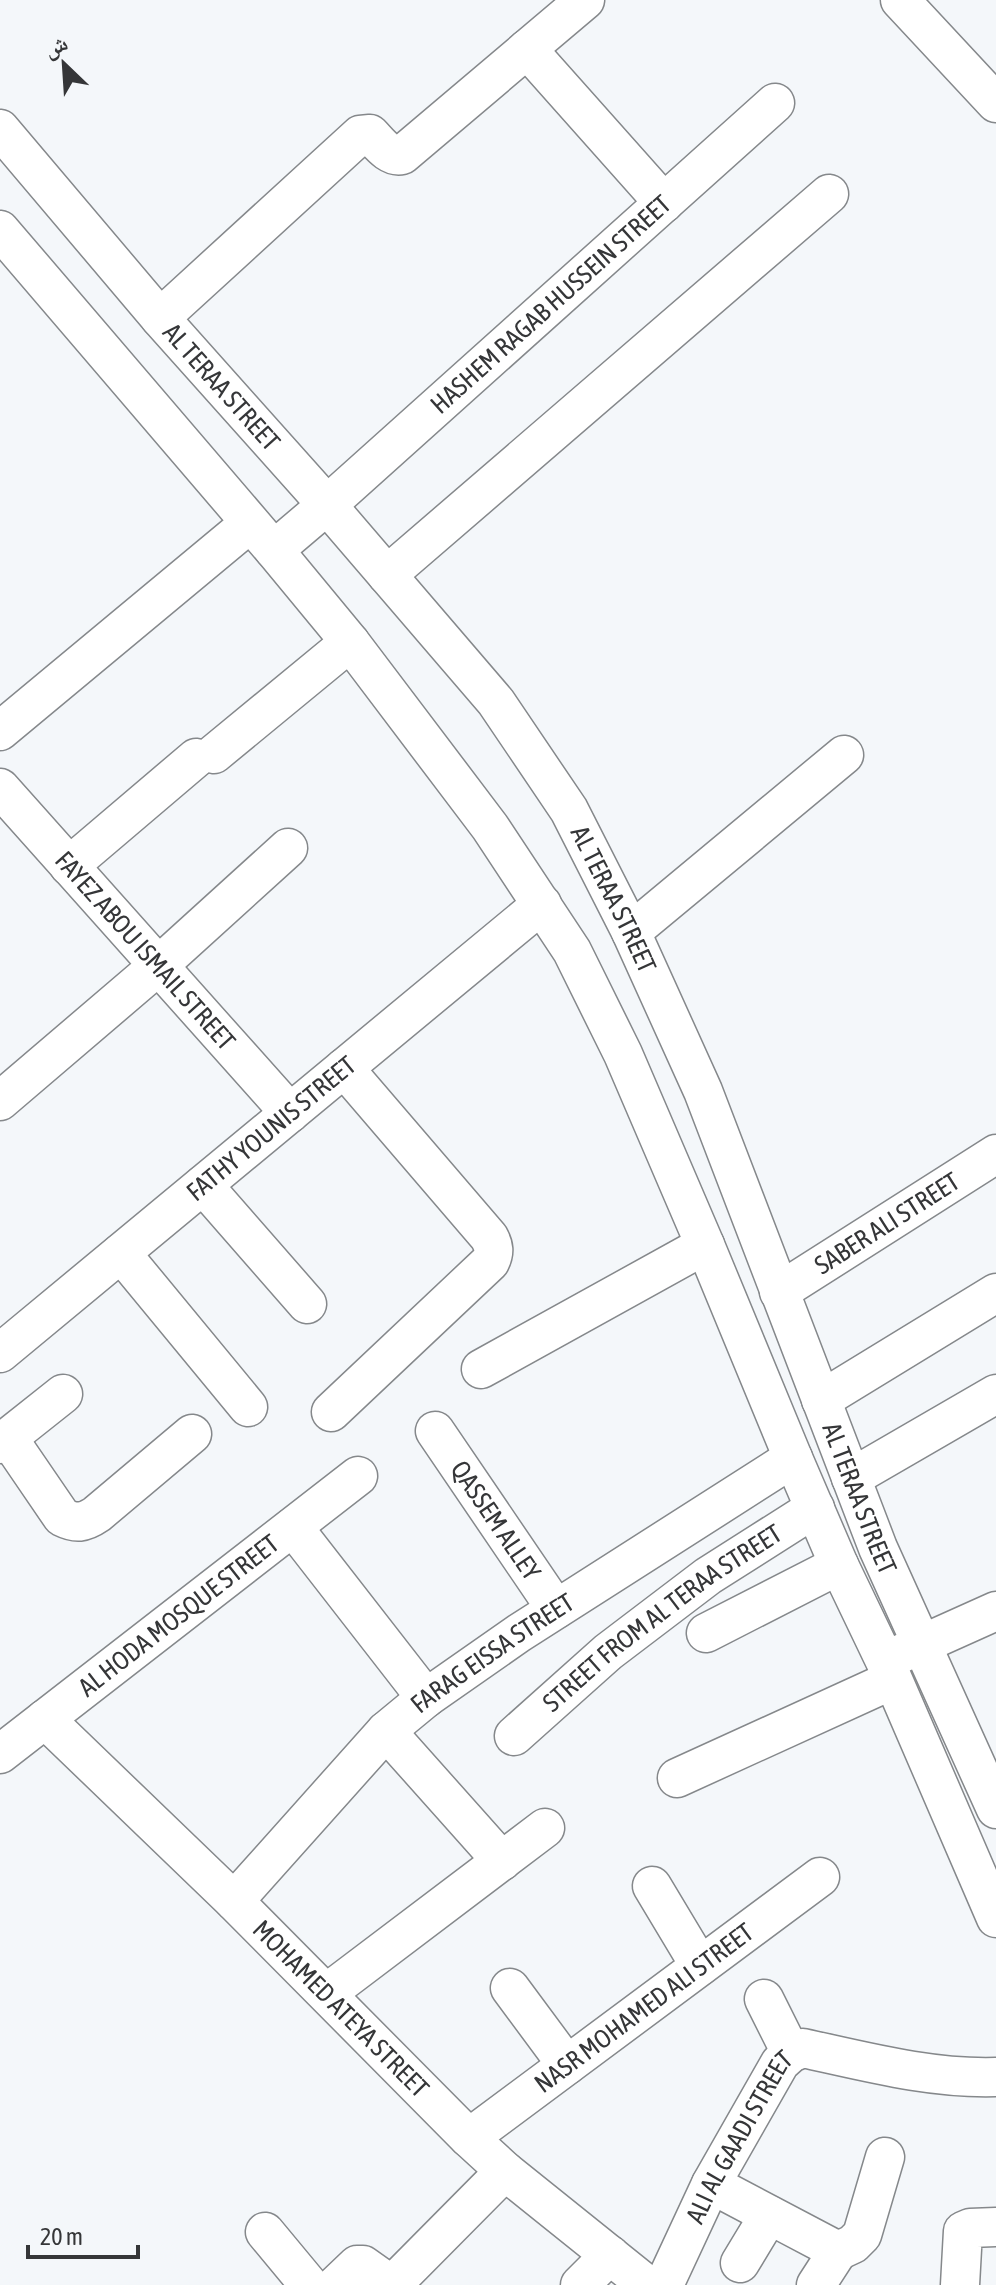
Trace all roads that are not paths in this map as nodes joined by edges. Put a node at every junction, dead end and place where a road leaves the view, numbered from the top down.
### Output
1 (585, 0) edge
2 (900, 0) edge
3 (527, 49) junction
4 (775, 103) dead end
5 (996, 103) edge
6 (0, 129) edge
7 (829, 194) dead end
8 (664, 203) junction
9 (0, 230) edge
10 (160, 318) junction
11 (327, 505) junction
12 (262, 536) junction
13 (387, 575) junction
14 (350, 642) junction
15 (0, 731) edge
16 (844, 755) dead end
17 (0, 788) edge
18 (288, 848) dead end
19 (69, 866) junction
20 (542, 904) junction
21 (631, 932) junction
22 (158, 966) junction
23 (344, 1068) junction
24 (0, 1101) edge
25 (290, 1113) junction
26 (996, 1154) edge
27 (203, 1185) junction
28 (705, 1245) junction
29 (121, 1253) junction
30 (779, 1292) junction
31 (996, 1293) edge
32 (307, 1304) dead end
33 (0, 1353) edge
34 (481, 1369) dead end
35 (63, 1394) dead end
36 (996, 1394) edge
37 (821, 1400) junction
38 (248, 1407) dead end
39 (331, 1412) dead end
40 (435, 1431) dead end
41 (192, 1434) dead end
42 (4, 1441) edge
43 (793, 1458) junction
44 (358, 1476) dead end
45 (851, 1478) junction
46 (815, 1508) junction
47 (293, 1527) junction
48 (839, 1565) junction
49 (556, 1609) junction
50 (996, 1611) edge
51 (706, 1633) dead end
52 (921, 1645) junction
53 (888, 1670) junction
54 (426, 1698) junction
55 (45, 1719) junction
56 (386, 1731) junction
57 (514, 1736) dead end
58 (0, 1754) edge
59 (677, 1778) dead end
60 (996, 1809) edge
61 (545, 1828) dead end
62 (502, 1861) junction
63 (820, 1877) dead end
64 (652, 1886) dead end
65 (234, 1901) junction
66 (996, 1918) edge
67 (700, 1966) junction
68 (510, 1988) dead end
69 (327, 1993) junction
70 (764, 1999) dead end
71 (791, 2053) junction
72 (567, 2065) junction
73 (996, 2077) edge
74 (469, 2138) junction
75 (885, 2157) dead end
76 (505, 2171) junction
77 (711, 2184) junction
78 (769, 2215) junction
79 (996, 2227) edge
80 (265, 2232) dead end
81 (838, 2251) junction
82 (610, 2255) junction
83 (740, 2263) dead end
84 (309, 2285) edge
85 (336, 2285) edge
86 (580, 2285) edge
87 (647, 2285) edge
88 (664, 2285) edge
89 (816, 2285) edge
90 (960, 2285) edge

1 - 3 street
2 - 5 street
3 - 8 street
3 - 10 street
4 - 8 street, HASHEM RAGAB HUSSEIN STREET
6 - 10 street, AL TERAA STREET
7 - 13 street
8 - 11 street, HASHEM RAGAB HUSSEIN STREET
9 - 12 street, AL TERAA STREET
10 - 11 street, AL TERAA STREET
11 - 12 street, HASHEM RAGAB HUSSEIN STREET
11 - 13 street, AL TERAA STREET
12 - 14 street, AL TERAA STREET
12 - 15 street
13 - 21 street, AL TERAA STREET
14 - 19 street
14 - 20 street, AL TERAA STREET
16 - 21 street
17 - 19 street, FAYEZ ABOU ISMAIL STREET
18 - 22 street
19 - 22 street, FAYEZ ABOU ISMAIL STREET
20 - 23 street, FATHY YOUNIS STREET
20 - 28 street, AL TERAA STREET
21 - 30 street, AL TERAA STREET
22 - 24 street
22 - 25 street, FAYEZ ABOU ISMAIL STREET
23 - 25 street, FATHY YOUNIS STREET
23 - 39 street
25 - 27 street, FATHY YOUNIS STREET
26 - 30 street, SABER ALI STREET
27 - 29 street, FATHY YOUNIS STREET
27 - 32 street
28 - 34 street
28 - 43 street, AL TERAA STREET
29 - 33 street, FATHY YOUNIS STREET
29 - 38 street
30 - 37 street, AL TERAA STREET
31 - 37 street
35 - 42 street
36 - 45 street
37 - 45 street, AL TERAA STREET
40 - 49 street, QASSEM ALLEY
41 - 42 street
43 - 46 street, AL TERAA STREET
43 - 49 street, FARAG EISSA STREET
44 - 47 street, AL HODA MOSQUE STREET
45 - 52 street, AL TERAA STREET
46 - 48 street, AL TERAA STREET
46 - 57 street, STREET FROM AL TERAA STREET
47 - 54 street
47 - 55 street, AL HODA MOSQUE STREET
48 - 51 street
48 - 53 street, AL TERAA STREET
49 - 54 street, FARAG EISSA STREET
50 - 52 street
52 - 53 street
52 - 60 street, AL TERAA STREET
53 - 59 street
53 - 66 street, AL TERAA STREET
54 - 56 street, FARAG EISSA STREET
55 - 58 street, AL HODA MOSQUE STREET
55 - 65 street, MOHAMED ATEYA STREET
56 - 62 street
56 - 65 street, FARAG EISSA STREET
61 - 62 street
62 - 69 street
63 - 67 street, NASR MOHAMED ALI STREET
64 - 67 street
65 - 69 street, MOHAMED ATEYA STREET
67 - 72 street, NASR MOHAMED ALI STREET
68 - 72 street
69 - 74 street, MOHAMED ATEYA STREET
70 - 71 street
71 - 73 street, ALI AL GAADI STREET
71 - 77 street, ALI AL GAADI STREET
72 - 74 street, NASR MOHAMED ALI STREET
74 - 76 street, MOHAMED ATEYA STREET
75 - 81 street
76 - 82 street, MOHAMED ATEYA STREET
76 - 85 street
77 - 78 street
77 - 88 street, ALI AL GAADI STREET
78 - 81 street
78 - 83 street
79 - 90 street
80 - 84 street
81 - 89 street
82 - 86 street
82 - 87 street, MOHAMED ATEYA STREET

